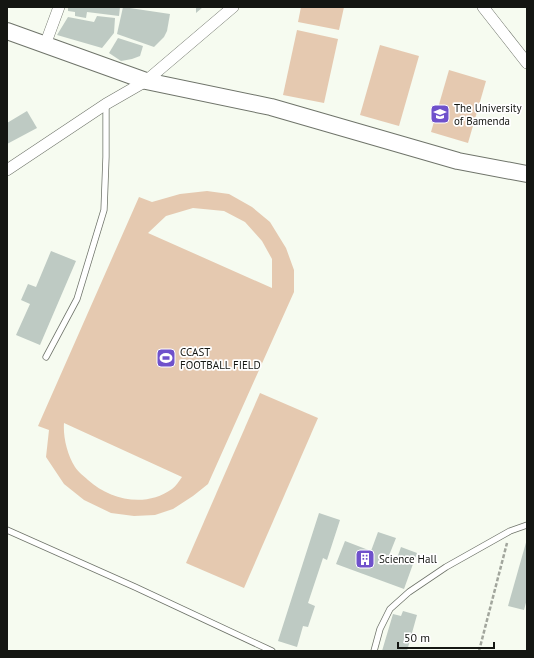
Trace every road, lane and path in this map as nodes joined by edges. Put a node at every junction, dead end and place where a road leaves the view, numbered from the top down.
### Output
1 (59, 7) edge
2 (233, 7) edge
3 (483, 7) edge
4 (7, 31) edge
5 (45, 45) junction
6 (525, 58) edge
7 (146, 81) junction
8 (106, 104) junction
9 (7, 170) edge
10 (527, 174) edge
11 (46, 357) dead end
12 (527, 524) edge
13 (7, 530) edge
14 (510, 531) junction
15 (272, 651) edge
16 (374, 651) edge
17 (479, 651) edge

1 - 5 street
2 - 7 street
3 - 6 street
4 - 5 street
5 - 7 street
7 - 8 street
7 - 10 street
8 - 9 street
8 - 11 lane
12 - 14 lane
13 - 15 lane
14 - 16 lane
14 - 17 path

